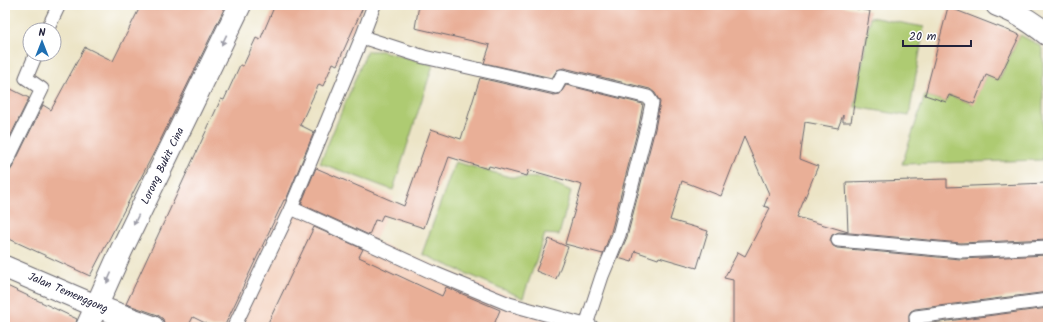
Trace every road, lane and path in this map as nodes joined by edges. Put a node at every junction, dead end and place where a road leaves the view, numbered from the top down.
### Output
1 (59, 5) edge
2 (240, 5) edge
3 (374, 5) edge
4 (997, 5) edge
5 (52, 22) edge
6 (1048, 35) edge
7 (362, 37) junction
8 (33, 62) edge
9 (5, 165) edge
10 (291, 208) junction
11 (838, 240) dead end
12 (1048, 247) edge
13 (5, 267) edge
14 (1048, 300) edge
15 (96, 306) junction
16 (585, 326) edge
17 (87, 327) edge
18 (153, 327) edge
19 (234, 327) edge
20 (917, 327) edge

1 - 5 lane
2 -> 15 street, Lorong Bukit Cina
3 - 7 lane
4 - 6 street
7 - 10 lane
7 - 16 lane
8 - 9 lane
10 - 16 lane
10 - 19 lane
11 - 12 lane
13 - 15 street, Jalan Temenggong
14 - 20 lane
15 - 17 street, Lorong Bukit Cina
15 - 18 street, Jalan Temenggong

